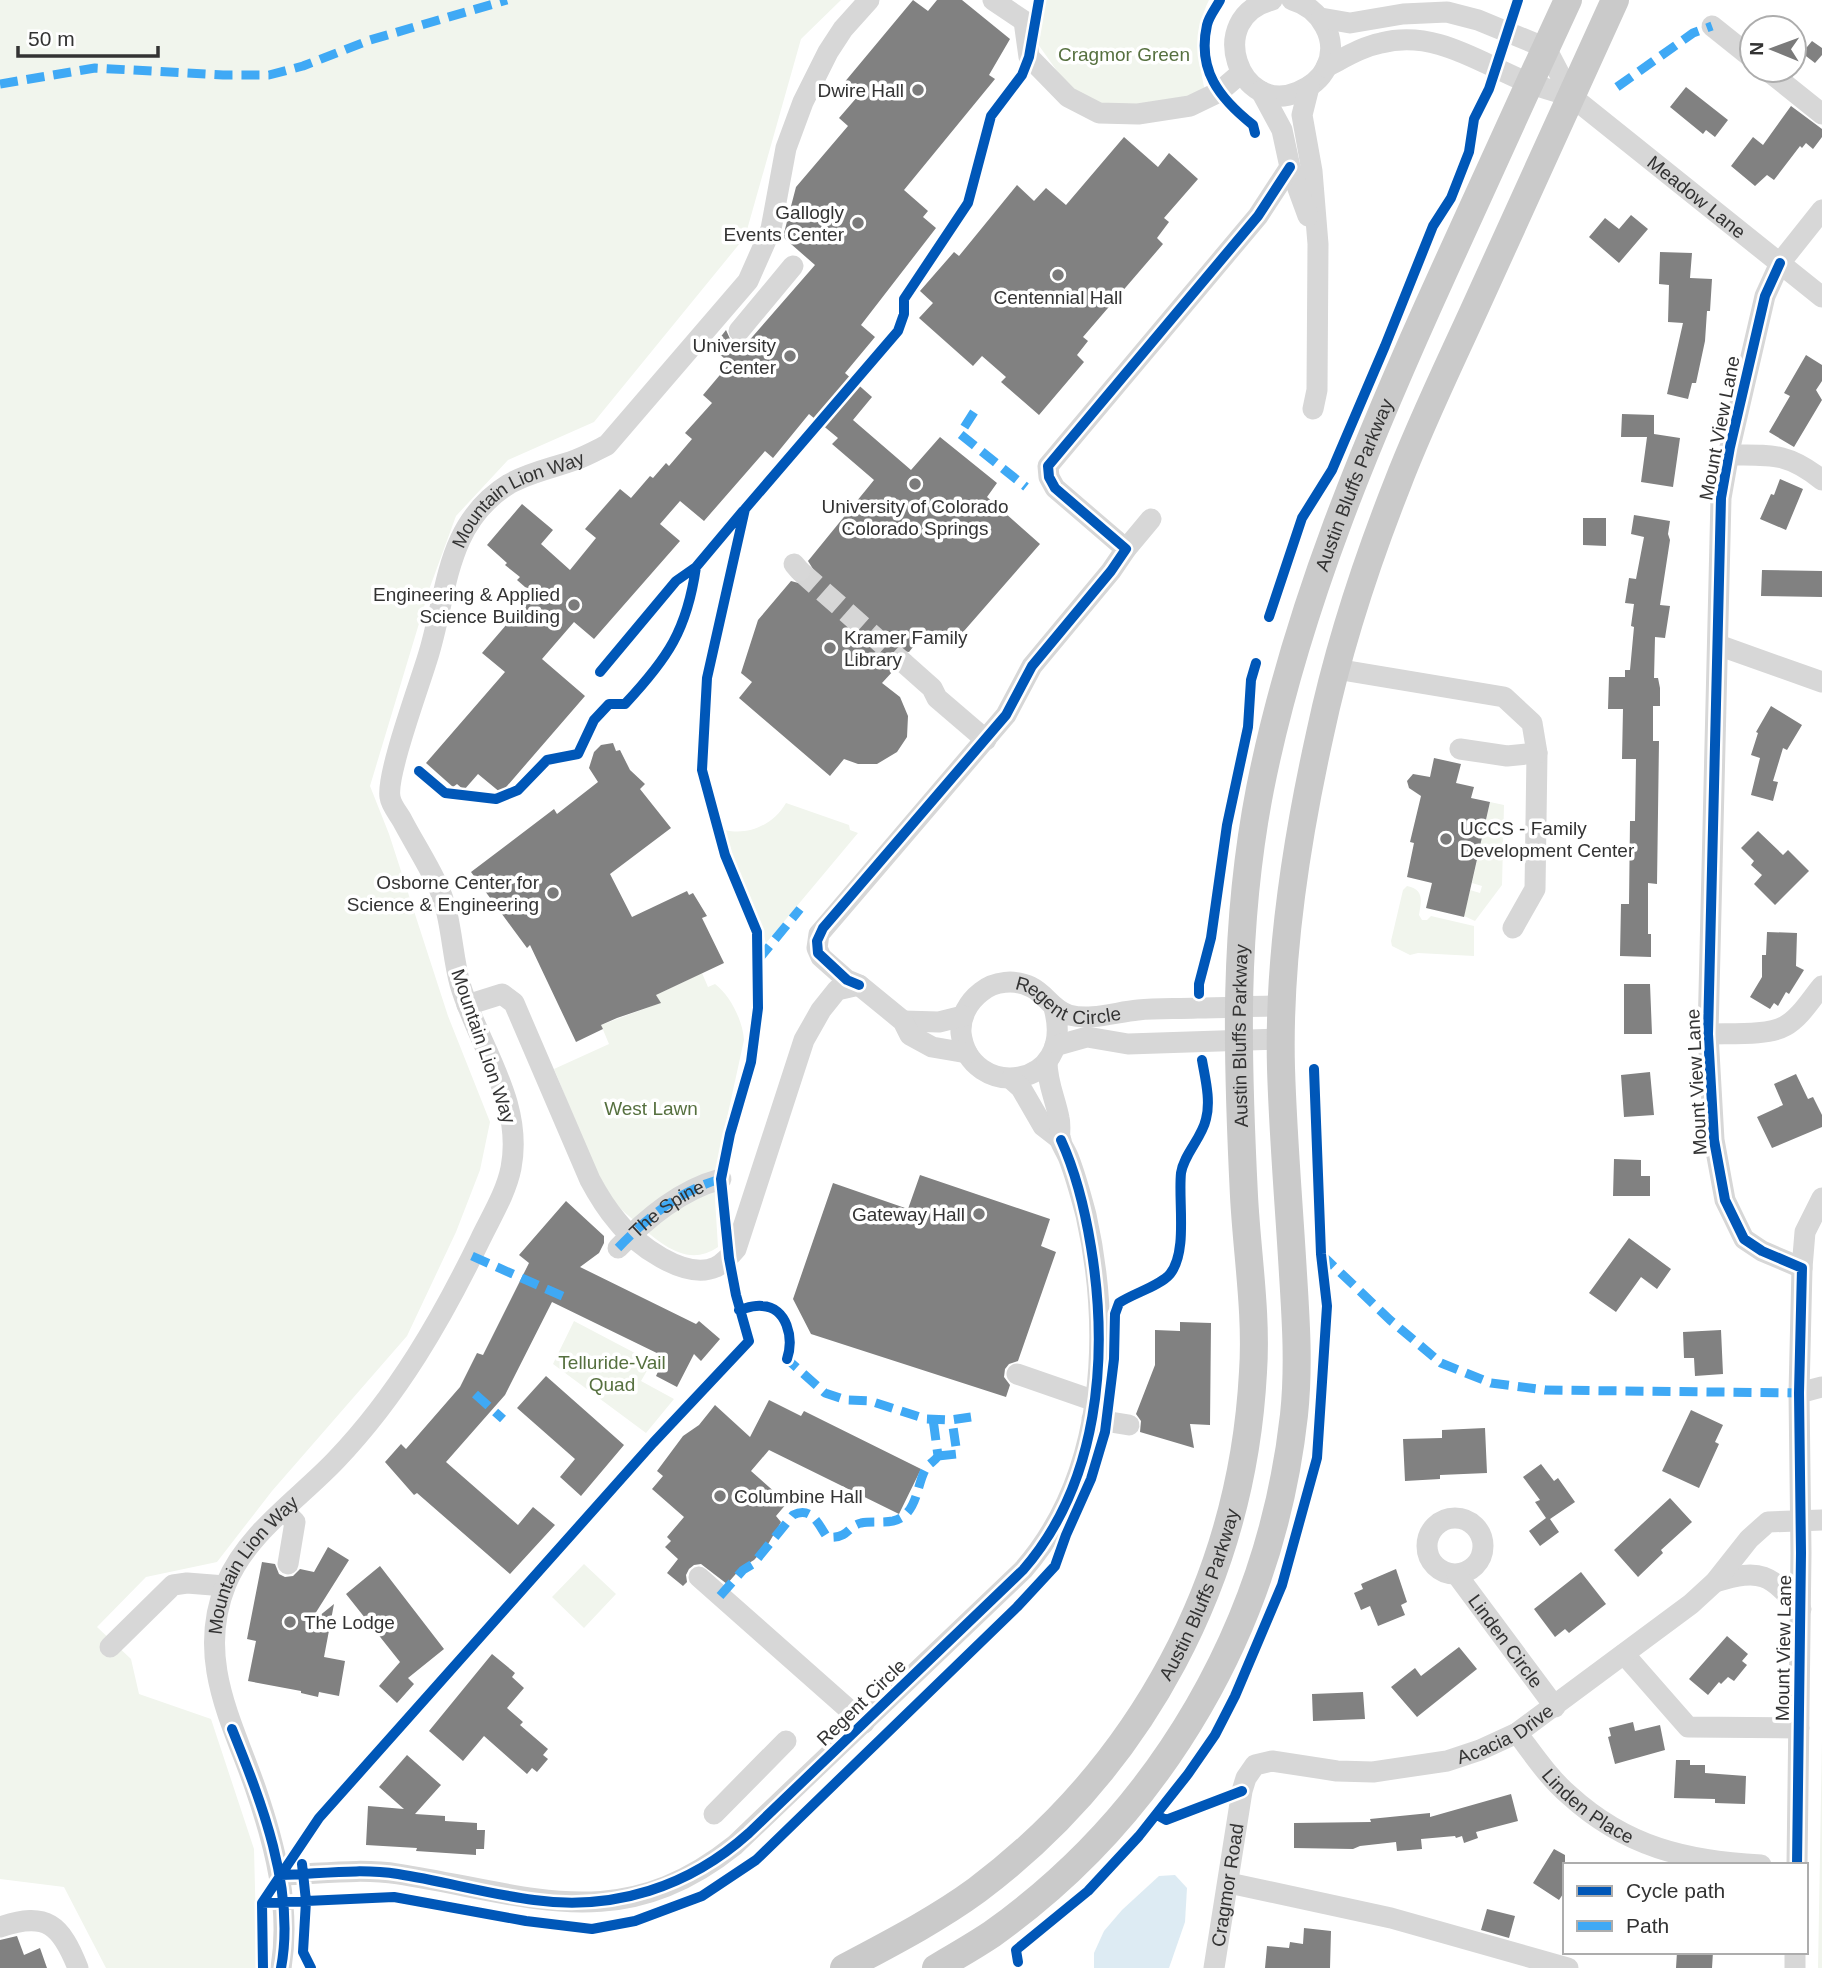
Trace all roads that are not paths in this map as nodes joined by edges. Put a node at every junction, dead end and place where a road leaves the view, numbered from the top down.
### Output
1 (869, 0) edge
2 (993, 0) edge
3 (1269, 0) edge
4 (1568, 0) edge
5 (1615, 0) edge
6 (1308, 6) edge
7 (1712, 26) dead end
8 (1738, 47) edge
9 (1546, 48) junction
10 (1326, 67) junction
11 (1241, 73) junction
12 (1529, 83) junction
13 (1784, 84) edge
14 (1309, 87) junction
15 (1261, 91) junction
16 (1571, 96) junction
17 (1822, 114) edge
18 (1290, 167) junction
19 (1822, 211) edge
20 (1318, 244) junction
21 (1780, 263) junction
22 (793, 266) dead end
23 (748, 281) junction
24 (768, 296) junction
25 (1822, 297) edge
26 (739, 331) dead end
27 (1313, 409) dead end
28 (1728, 455) junction
29 (1822, 480) edge
30 (1151, 519) dead end
31 (1126, 549) junction
32 (1718, 645) junction
33 (905, 664) tunnel mouth
34 (1336, 669) junction
35 (1822, 682) edge
36 (986, 740) junction
37 (1460, 749) dead end
38 (1537, 753) junction
39 (1513, 928) dead end
40 (859, 985) junction
41 (1822, 986) edge
42 (467, 1005) junction
43 (1237, 1006) junction
44 (1282, 1006) junction
45 (1054, 1008) junction
46 (963, 1016) junction
47 (903, 1021) junction
48 (1708, 1034) junction
49 (1281, 1039) junction
50 (1237, 1040) junction
51 (967, 1053) junction
52 (1051, 1054) junction
53 (1011, 1079) junction
54 (1060, 1140) junction
55 (721, 1180) dead end
56 (1822, 1198) edge
57 (624, 1241) junction
58 (1802, 1268) junction
59 (1017, 1374) dead end
60 (1822, 1387) edge
61 (1799, 1394) junction
62 (1094, 1410) junction
63 (1129, 1426) dead end
64 (284, 1511) junction
65 (1812, 1520) edge
66 (288, 1564) dead end
67 (1457, 1575) dead end
68 (699, 1577) dead end
69 (1715, 1582) junction
70 (225, 1586) junction
71 (1801, 1609) junction
72 (110, 1647) dead end
73 (1625, 1654) junction
74 (1555, 1707) junction
75 (864, 1723) junction
76 (1799, 1728) junction
77 (1517, 1733) junction
78 (786, 1741) dead end
79 (1255, 1765) joint
80 (760, 1768) junction
81 (787, 1795) junction
82 (749, 1833) junction
83 (1741, 1863) edge
84 (1797, 1863) edge
85 (281, 1875) junction
86 (1229, 1884) junction
87 (0, 1927) edge
88 (78, 1968) edge
89 (281, 1968) edge
90 (844, 1968) edge
91 (936, 1968) edge
92 (1214, 1968) edge
93 (1568, 1968) edge

1 - 23 street, Mountain Lion Way
2 - 11 street
3 - 11 street
4 - 9 main road, Austin Bluffs Parkway
5 - 16 main road, Austin Bluffs Parkway
6 - 9 street
6 - 10 street
7 - 8 street
9 - 12 main road, Austin Bluffs Parkway
9 - 16 street, Meadow Lane
10 - 12 street, Meadow Lane
10 - 14 street
11 - 15 street
12 - 16 street, Meadow Lane
12 - 43 main road, Austin Bluffs Parkway
13 - 17 street
14 - 15 street
14 - 20 street
15 - 18 street
16 - 21 street, Meadow Lane
16 - 34 main road, Austin Bluffs Parkway
18 - 20 street
18 - 31 street
19 - 21 street, Mount View Lane
20 - 27 street
21 - 25 street, Meadow Lane
21 - 28 street, Mount View Lane
22 - 24 street
23 - 24 street
23 - 42 street, Mountain Lion Way
24 - 26 street
28 - 29 street
28 - 32 street, Mount View Lane
30 - 31 street
31 - 36 street
32 - 35 street
32 - 48 street, Mount View Lane
33 - 36 street
34 - 38 street
34 - 44 main road, Austin Bluffs Parkway
36 - 40 street
37 - 38 street
38 - 39 street
40 - 47 street
40 - 57 street
41 - 48 street
42 - 57 street
42 - 64 street, Mountain Lion Way
43 - 44 street, Regent Circle
43 - 45 street, Regent Circle
43 - 50 main road, Austin Bluffs Parkway
44 - 49 main road, Austin Bluffs Parkway
45 - 46 street, Regent Circle
45 - 52 street
46 - 47 street
46 - 51 street
47 - 51 street
48 - 58 street, Mount View Lane
49 - 50 street, Regent Circle
49 - 91 main road, Austin Bluffs Parkway
50 - 52 street, Regent Circle
50 - 90 main road, Austin Bluffs Parkway
51 - 53 street, Regent Circle
52 - 53 street, Regent Circle
52 - 54 street, Regent Circle
53 - 54 street, Regent Circle
54 - 62 street, Regent Circle
55 - 57 street, The Spine
56 - 58 street
58 - 61 street, Mount View Lane
59 - 62 street
60 - 61 street
61 - 65 street, Mount View Lane
62 - 63 street
62 - 75 street, Regent Circle
64 - 66 street
64 - 70 street, Mountain Lion Way
65 - 69 street, Acacia Drive
65 - 71 street, Mount View Lane
67 - 74 street, Linden Circle
68 - 75 street
69 - 71 street
69 - 73 street, Acacia Drive
70 - 72 street
70 - 85 street, Mountain Lion Way
71 - 76 street, Mount View Lane
73 - 74 street, Acacia Drive
73 - 76 street
74 - 77 street, Acacia Drive
75 - 81 street, Regent Circle
76 - 84 street, Mount View Lane
77 - 79 street, Acacia Drive
77 - 83 street, Linden Place
78 - 80 street
79 - 86 street, Cragmor Road
80 - 81 street
80 - 82 street
81 - 82 street, Regent Circle
82 - 85 street, Regent Circle
85 - 89 street, Mountain Lion Way
86 - 92 street, Cragmor Road
86 - 93 street
87 - 88 street

